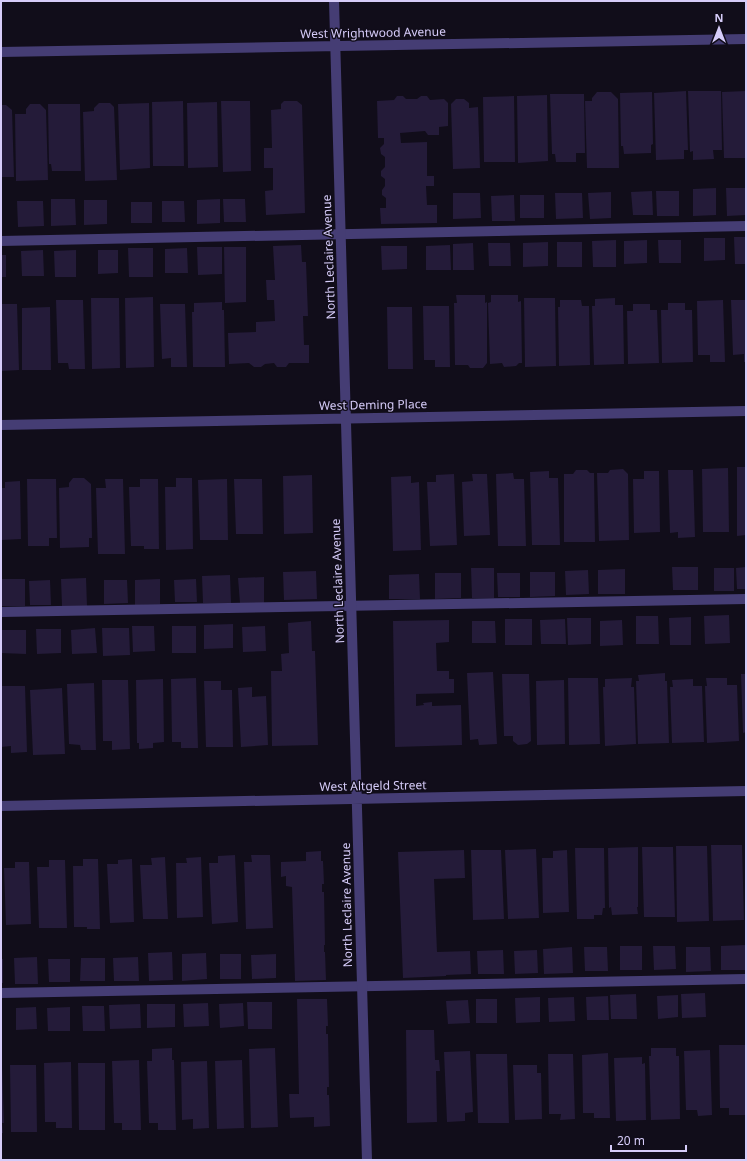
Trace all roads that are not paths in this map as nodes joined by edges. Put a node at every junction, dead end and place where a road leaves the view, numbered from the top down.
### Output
1 (334, 1) edge
2 (746, 39) edge
3 (336, 46) junction
4 (1, 52) edge
5 (746, 226) edge
6 (341, 234) junction
7 (1, 241) edge
8 (746, 411) edge
9 (346, 418) junction
10 (1, 425) edge
11 (746, 599) edge
12 (351, 606) junction
13 (1, 612) edge
14 (746, 791) edge
15 (357, 799) junction
16 (1, 806) edge
17 (746, 979) edge
18 (362, 986) junction
19 (1, 993) edge
20 (367, 1160) edge

1 - 3 street, North Leclaire Avenue
2 - 3 street, West Wrightwood Avenue
3 - 4 street, West Wrightwood Avenue
3 - 6 street, North Leclaire Avenue
5 - 6 street
6 - 7 street
6 - 9 street, North Leclaire Avenue
8 - 9 street, West Deming Place
9 - 10 street, West Deming Place
9 - 12 street, North Leclaire Avenue
11 - 12 street
12 - 13 street
12 - 15 street, North Leclaire Avenue
14 - 15 street, West Altgeld Street
15 - 16 street, West Altgeld Street
15 - 18 street, North Leclaire Avenue
17 - 18 street
18 - 19 street
18 - 20 street, North Leclaire Avenue

